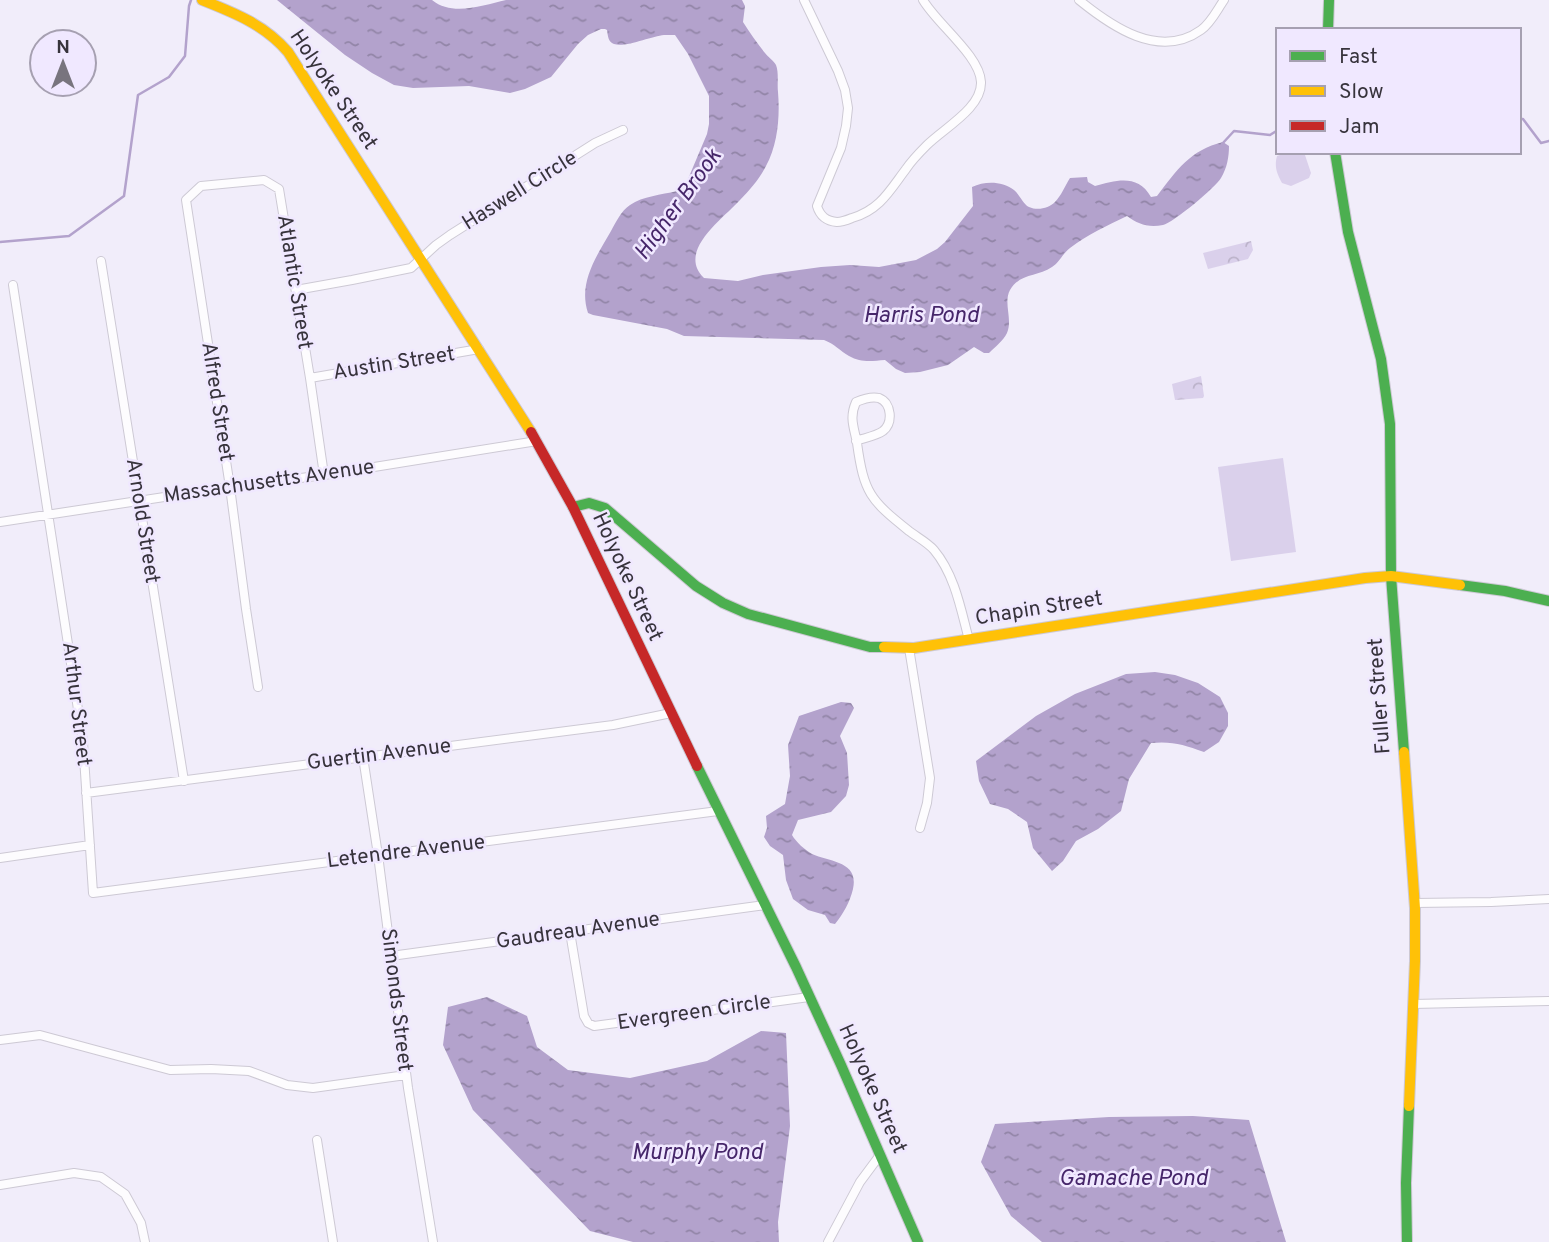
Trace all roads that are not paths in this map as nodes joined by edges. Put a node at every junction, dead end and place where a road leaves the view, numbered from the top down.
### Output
1 (202, 0) edge
2 (804, 0) edge
3 (923, 0) edge
4 (1079, 0) edge
5 (1224, 0) edge
6 (1329, 0) edge
7 (1328, 28) edge
8 (623, 130) dead end
9 (1335, 154) edge
10 (186, 201) joint
11 (421, 259) junction
12 (101, 261) dead end
13 (13, 285) dead end
14 (296, 290) junction
15 (479, 349) junction
16 (310, 378) junction
17 (537, 441) junction
18 (856, 441) junction
19 (324, 475) junction
20 (230, 487) junction
21 (139, 501) junction
22 (573, 507) junction
23 (49, 515) junction
24 (0, 522) edge
25 (1391, 576) junction
26 (1549, 601) edge
27 (968, 640) junction
28 (909, 648) junction
29 (258, 687) dead end
30 (671, 713) junction
31 (363, 757) junction
32 (184, 781) junction
33 (86, 793) junction
34 (718, 811) junction
35 (920, 828) dead end
36 (90, 845) junction
37 (378, 855) junction
38 (0, 858) edge
39 (93, 893) joint
40 (1549, 899) edge
41 (1415, 903) junction
42 (765, 905) junction
43 (570, 932) junction
44 (391, 956) junction
45 (809, 997) junction
46 (1549, 1001) edge
47 (1413, 1004) junction
48 (0, 1041) edge
49 (406, 1075) junction
50 (317, 1140) dead end
51 (880, 1155) junction
52 (0, 1185) edge
53 (914, 1241) edge
54 (145, 1242) edge
55 (333, 1242) edge
56 (433, 1242) edge
57 (828, 1242) edge
58 (1407, 1242) edge

1 - 11 main road, Holyoke Street
2 - 3 street
4 - 5 street
6 - 7 main road
8 - 11 street, Haswell Circle
9 - 25 main road, Fuller Street
10 - 14 street, Atlantic Street
10 - 20 street, Alfred Street
11 - 14 street, Haswell Circle
11 - 15 main road, Holyoke Street
12 - 21 street, Arnold Street
13 - 23 street, Arthur Street
14 - 16 street, Atlantic Street
15 - 16 street, Austin Street
15 - 17 main road, Holyoke Street
16 - 19 street, Atlantic Street
17 - 19 street, Massachusetts Avenue
17 - 22 main road, Holyoke Street
18 - 18 street
18 - 27 street
19 - 20 street, Massachusetts Avenue
20 - 21 street, Massachusetts Avenue
20 - 29 street, Alfred Street
21 - 23 street, Massachusetts Avenue
21 - 32 street, Arnold Street
22 - 28 main road, Chapin Street
22 - 30 main road, Holyoke Street
23 - 24 street, Massachusetts Avenue
23 - 33 street, Arthur Street
25 - 26 main road, Chapin Street
25 - 27 main road, Chapin Street
25 - 41 main road, Fuller Street
27 - 28 main road, Chapin Street
28 - 35 street
30 - 31 street, Guertin Avenue
30 - 34 main road, Holyoke Street
31 - 32 street, Guertin Avenue
31 - 37 street, Simonds Street
32 - 33 street, Guertin Avenue
33 - 36 street, Arthur Street
34 - 37 street, Letendre Avenue
34 - 42 main road, Holyoke Street
36 - 38 street
36 - 39 street, Arthur Street
37 - 39 street, Letendre Avenue
37 - 44 street, Simonds Street
40 - 41 street
41 - 47 main road, Fuller Street
42 - 43 street, Gaudreau Avenue
42 - 45 main road, Holyoke Street
43 - 44 street, Gaudreau Avenue
43 - 45 street, Evergreen Circle
44 - 49 street, Simonds Street
45 - 51 main road, Holyoke Street
46 - 47 street
47 - 58 main road, Fuller Street
48 - 49 street
49 - 56 street, Simonds Street
50 - 55 street
51 - 53 main road, Holyoke Street
51 - 57 street
52 - 54 street

